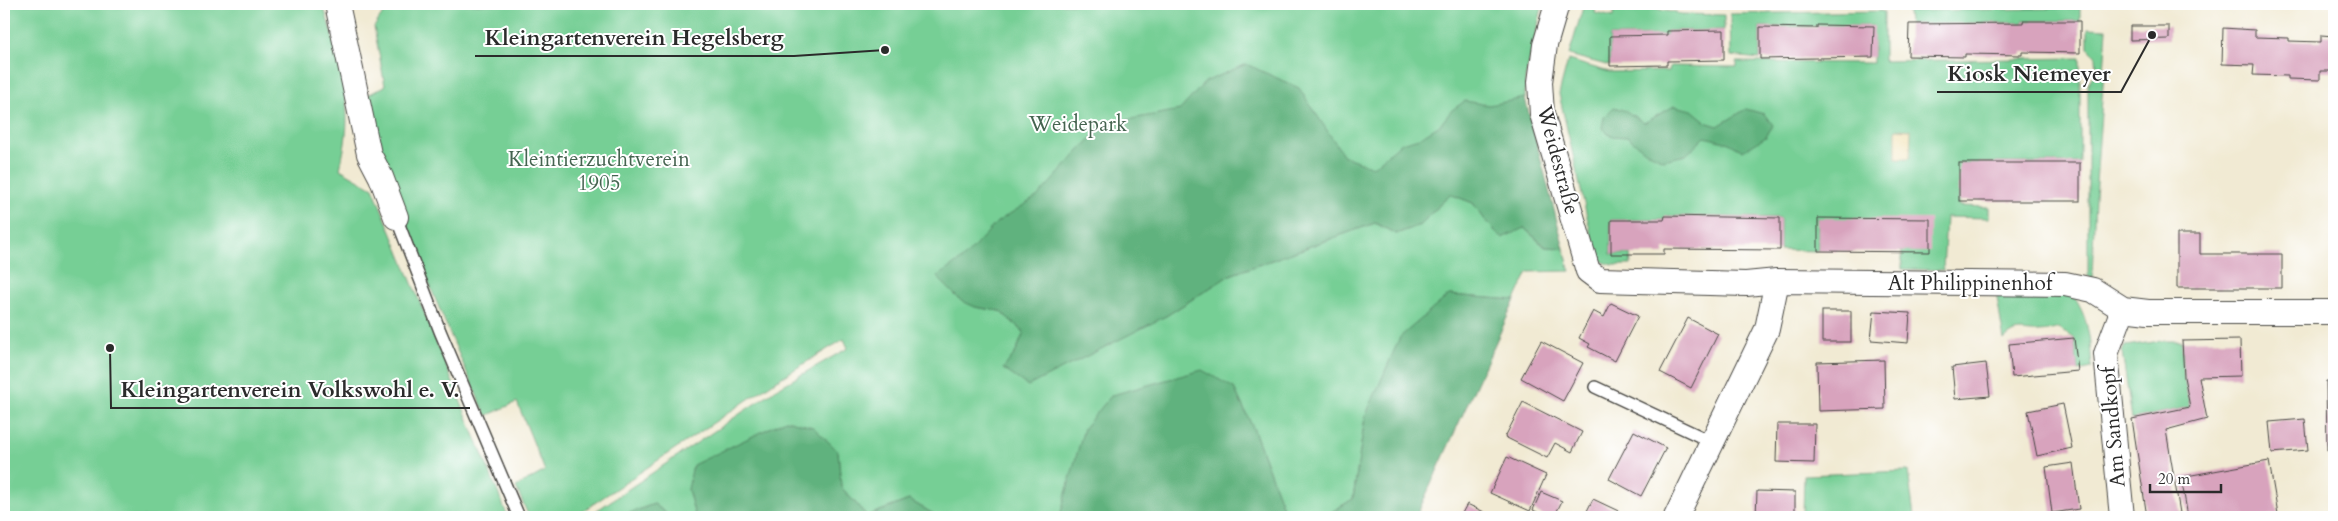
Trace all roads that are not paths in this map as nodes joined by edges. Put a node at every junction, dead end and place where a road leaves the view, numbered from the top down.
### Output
1 (337, 4) edge
2 (1557, 4) edge
3 (396, 217) joint
4 (1600, 280) joint
5 (1777, 281) junction
6 (2123, 309) junction
7 (2334, 312) edge
8 (1594, 387) dead end
9 (1712, 442) junction
10 (519, 517) edge
11 (1676, 517) edge
12 (2122, 517) edge

1 - 3 street
2 - 4 street, Weidestraße
3 - 10 lane
4 - 5 street, Alt Philippinenhof
5 - 6 street, Alt Philippinenhof
5 - 9 street
6 - 7 street, Alt Philippinenhof
6 - 12 street, Am Sandkopf
8 - 9 lane
9 - 11 street

